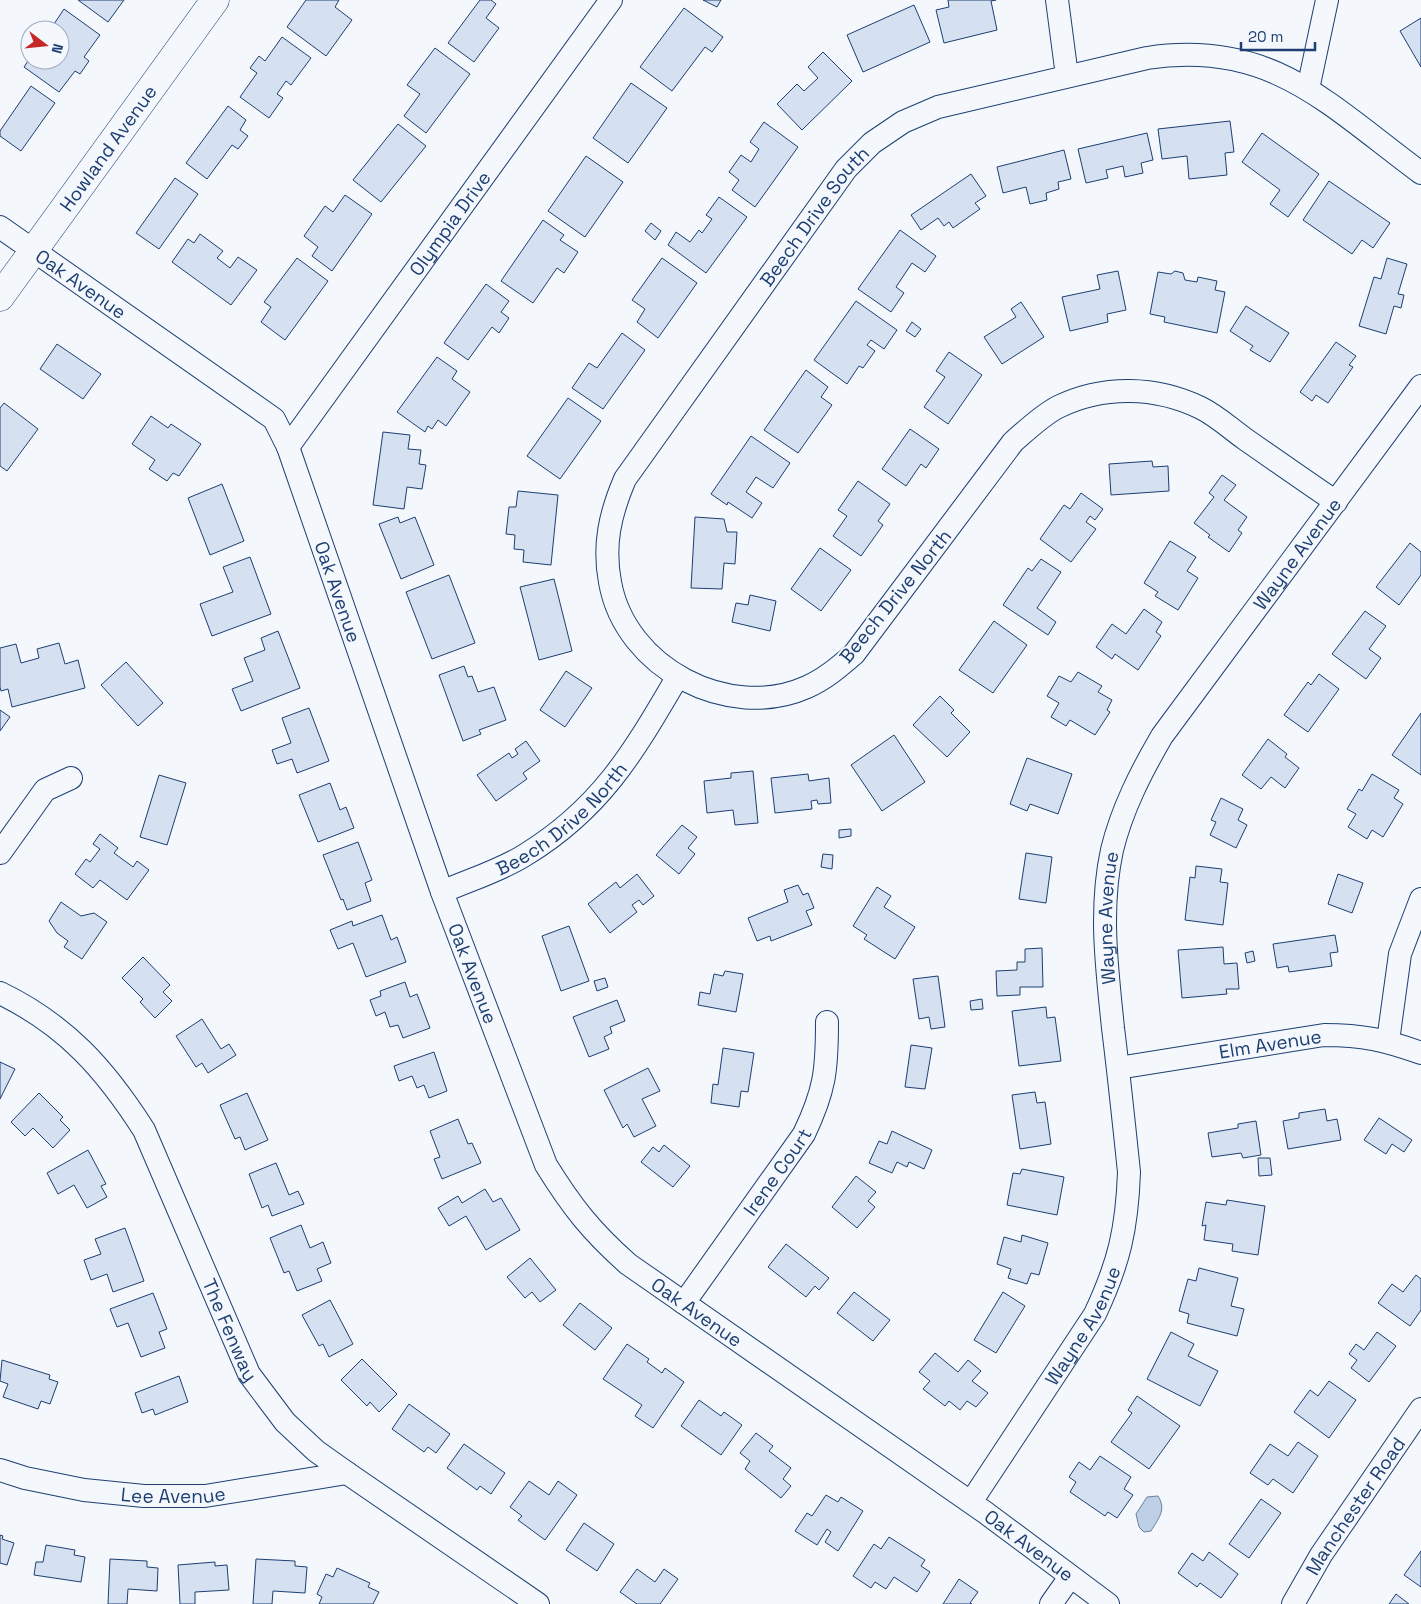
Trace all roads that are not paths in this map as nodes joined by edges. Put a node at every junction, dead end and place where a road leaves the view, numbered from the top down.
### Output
1 (215, 0) edge
2 (611, 0) edge
3 (1057, 0) edge
4 (1327, 0) edge
5 (1067, 76) junction
6 (1308, 89) junction
7 (1421, 174) edge
8 (0, 228) edge
9 (34, 251) junction
10 (0, 297) edge
11 (1421, 386) edge
12 (288, 448) junction
13 (1336, 502) junction
14 (678, 676) junction
15 (71, 778) dead end
16 (0, 853) edge
17 (442, 892) junction
18 (1421, 899) edge
19 (0, 993) edge
20 (827, 1022) dead end
21 (1388, 1041) junction
22 (1421, 1053) edge
23 (1118, 1068) junction
24 (684, 1302) junction
25 (1421, 1409) edge
26 (0, 1470) edge
27 (347, 1473) junction
28 (971, 1502) junction
29 (1070, 1577) junction
30 (538, 1604) edge
31 (1051, 1604) edge
32 (1108, 1604) edge
33 (1293, 1604) edge

1 - 9 street, Howland Avenue
2 - 12 street, Olympia Drive
3 - 5 street
4 - 6 street
5 - 6 street, Beech Drive South
5 - 14 street, Beech Drive South
6 - 7 street
8 - 9 street, Oak Avenue
9 - 10 street, Howland Avenue
9 - 12 street, Oak Avenue
11 - 13 street, Wayne Avenue
12 - 17 street, Oak Avenue
13 - 14 street, Beech Drive North
13 - 23 street, Wayne Avenue
14 - 17 street, Beech Drive North
15 - 16 street
17 - 24 street, Oak Avenue
18 - 21 street
19 - 27 street, The Fenway
20 - 24 street, Irene Court
21 - 22 street, Elm Avenue
21 - 23 street, Elm Avenue
23 - 28 street, Wayne Avenue
24 - 28 street, Oak Avenue
25 - 33 street, Manchester Road
26 - 27 street, Lee Avenue
27 - 30 street, The Fenway
28 - 29 street, Oak Avenue
29 - 31 street
29 - 32 street, Oak Avenue

